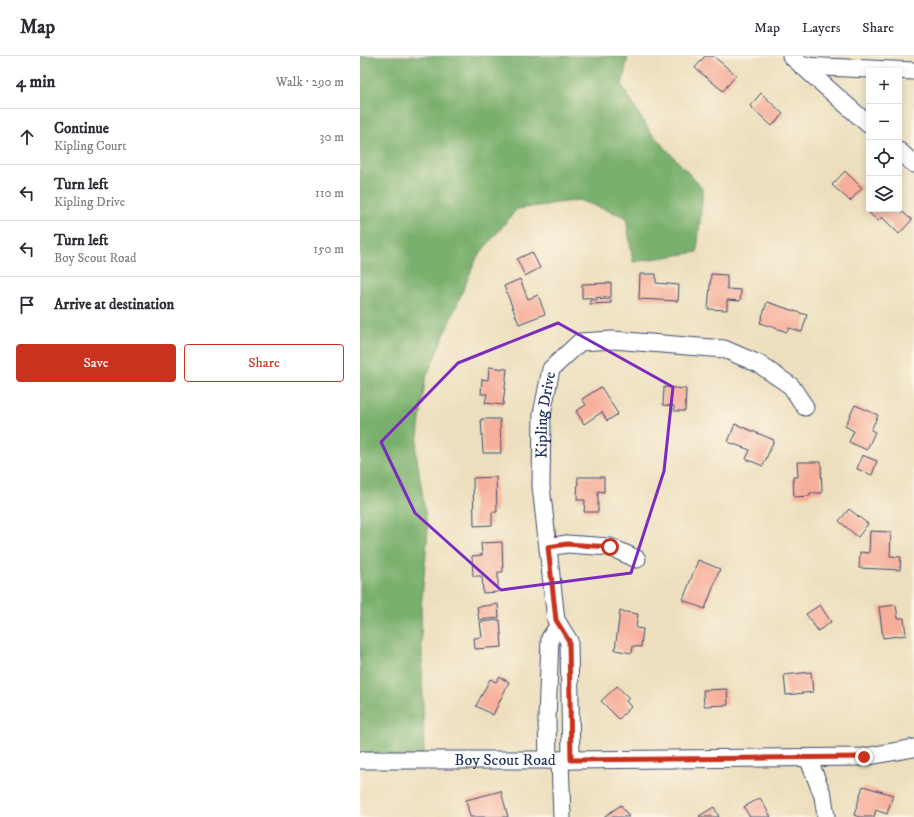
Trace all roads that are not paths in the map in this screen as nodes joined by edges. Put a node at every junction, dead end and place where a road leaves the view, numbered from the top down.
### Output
1 (797, 61) edge
2 (914, 71) edge
3 (866, 121) edge
4 (902, 154) edge
5 (914, 164) edge
6 (805, 407) dead end
7 (548, 547) junction
8 (637, 559) dead end
9 (559, 625) junction
10 (914, 748) edge
11 (808, 758) junction
12 (360, 760) edge
13 (560, 760) junction
14 (562, 817) edge
15 (826, 817) edge

1 - 2 street
1 - 3 street
4 - 5 street
6 - 7 street, Kipling Drive
7 - 8 street
7 - 9 street, Kipling Drive
9 - 13 street, Kipling Drive
9 - 13 street, Kipling Drive
10 - 11 street, Boy Scout Road
11 - 13 street, Boy Scout Road
11 - 15 street
12 - 13 street, Boy Scout Road
13 - 14 street, Kipling Drive

